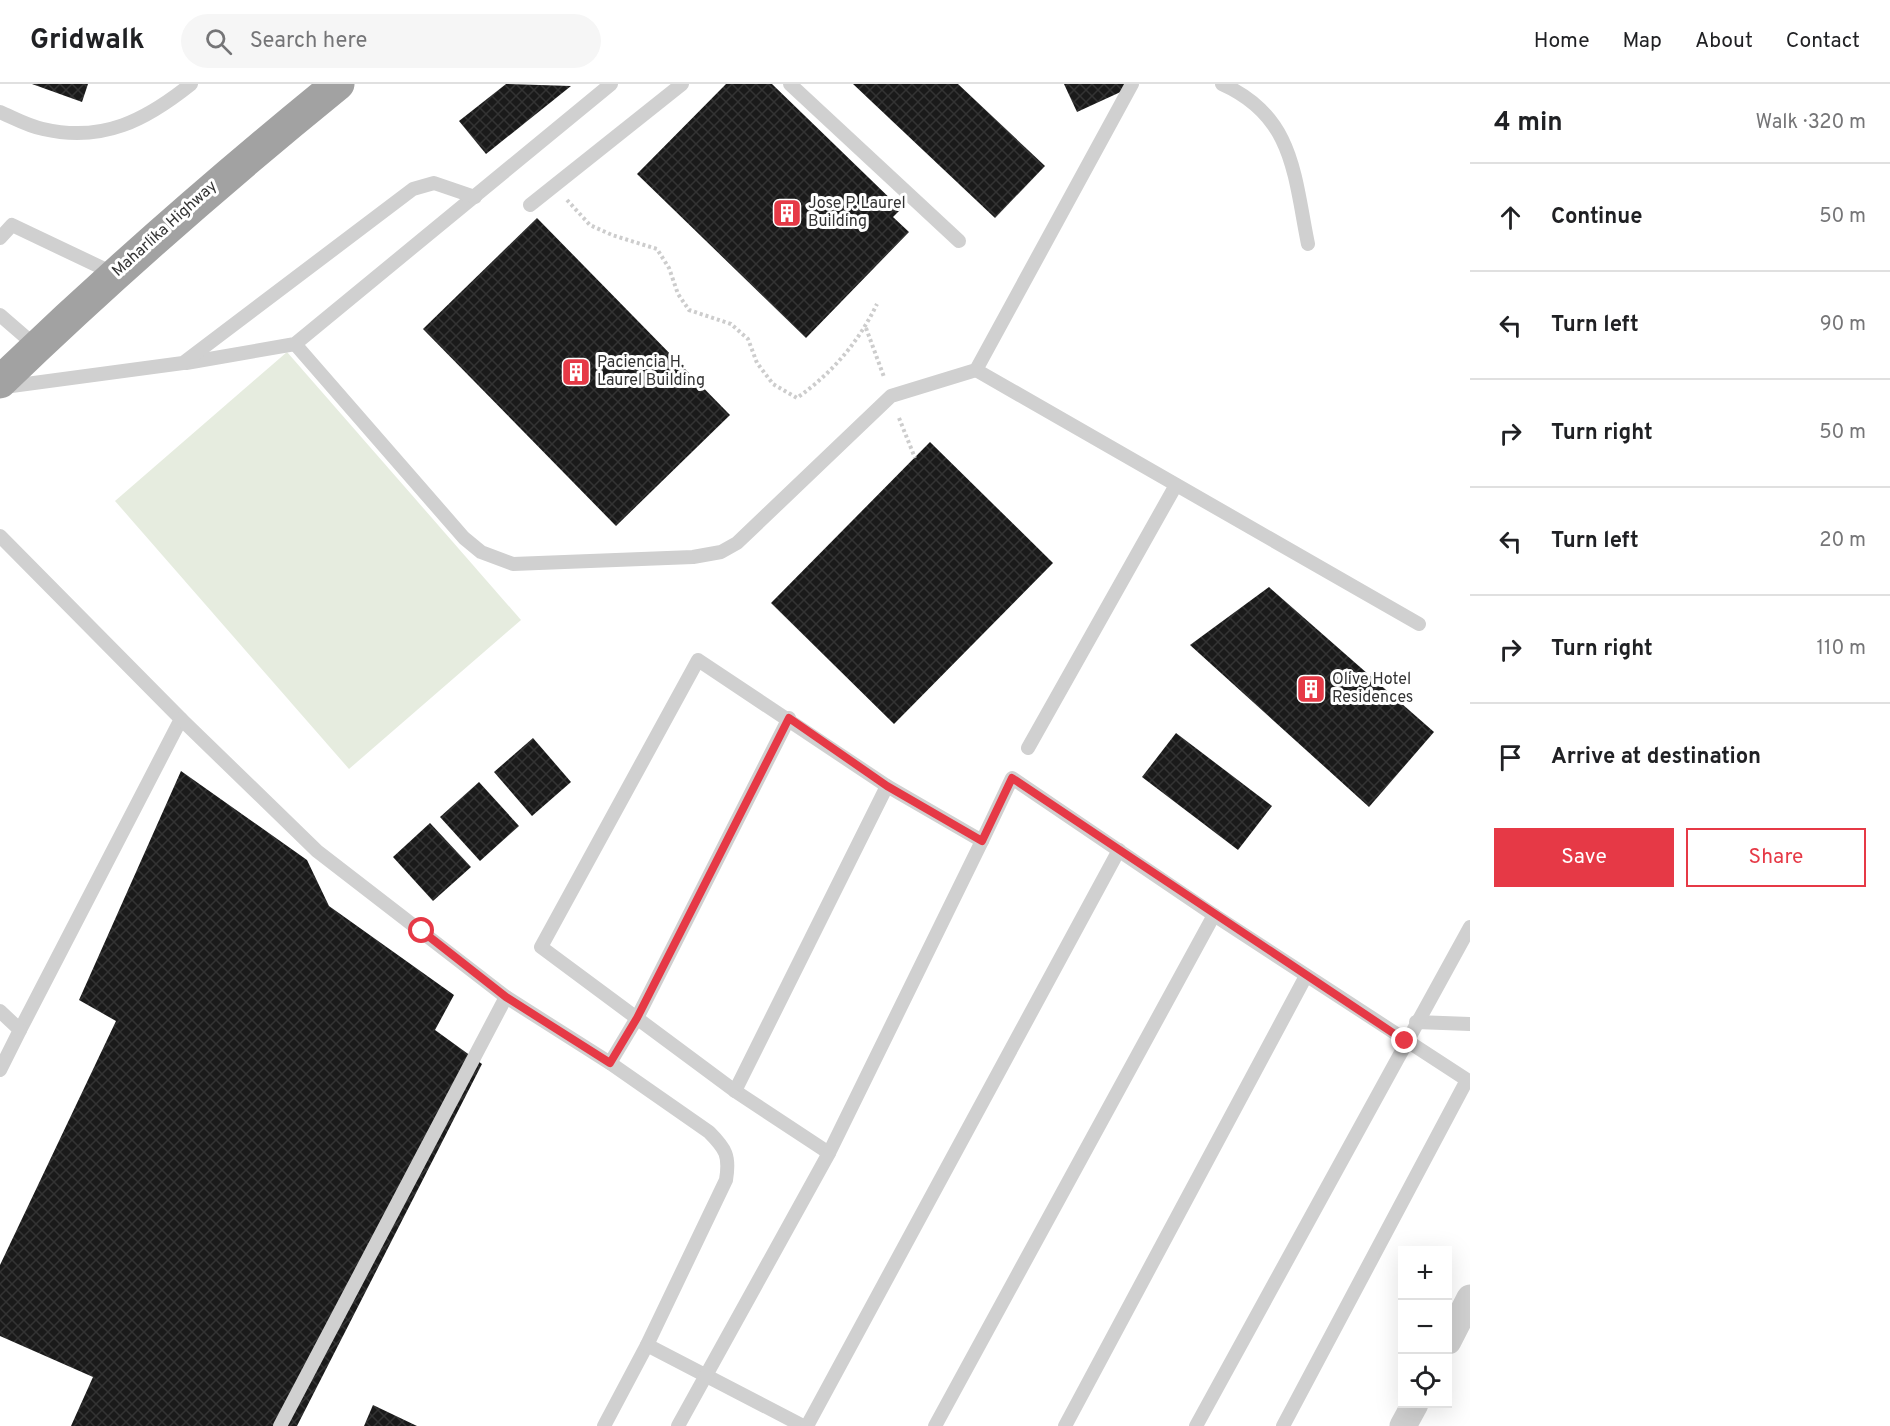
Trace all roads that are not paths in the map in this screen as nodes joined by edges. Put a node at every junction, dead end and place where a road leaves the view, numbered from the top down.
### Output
1 (191, 84) edge
2 (338, 84) edge
3 (595, 84) edge
4 (611, 84) edge
5 (681, 84) edge
6 (790, 84) edge
7 (1132, 84) edge
8 (1222, 84) edge
9 (592, 100) junction
10 (0, 112) edge
11 (475, 197) junction
12 (530, 206) dead end
13 (6, 222) edge
14 (0, 238) edge
15 (959, 241) dead end
16 (1308, 243) dead end
17 (115, 274) junction
18 (0, 315) edge
19 (295, 344) junction
20 (37, 346) junction
21 (183, 363) junction
22 (976, 370) junction
23 (0, 382) edge
24 (0, 388) edge
25 (1176, 485) junction
26 (0, 536) edge
27 (1419, 624) dead end
28 (789, 718) junction
29 (181, 719) junction
30 (1028, 748) dead end
31 (887, 786) junction
32 (982, 841) junction
33 (1119, 850) junction
34 (1214, 915) junction
35 (1470, 927) edge
36 (1306, 976) junction
37 (506, 997) junction
38 (0, 1011) edge
39 (637, 1018) junction
40 (1416, 1022) junction
41 (1470, 1024) edge
42 (20, 1029) junction
43 (1405, 1041) junction
44 (610, 1063) junction
45 (0, 1070) edge
46 (735, 1091) junction
47 (829, 1153) junction
48 (1470, 1298) edge
49 (1452, 1333) edge
50 (647, 1345) junction
51 (706, 1375) junction
52 (1413, 1408) edge
53 (280, 1426) edge
54 (604, 1426) edge
55 (678, 1426) edge
56 (805, 1426) edge
57 (935, 1426) edge
58 (1065, 1426) edge
59 (1196, 1426) edge
60 (1283, 1426) edge
61 (1403, 1426) edge

1 - 10 lane
2 - 17 highway, Maharlika Highway
3 - 9 lane
4 - 9 lane
5 - 12 lane
6 - 15 lane
7 - 22 lane
8 - 16 lane
9 - 11 lane
11 - 19 lane
11 - 21 lane
13 - 14 lane
13 - 17 lane
17 - 20 highway, Maharlika Highway
18 - 20 lane
19 - 21 lane
19 - 22 lane
20 - 23 highway, Maharlika Highway
21 - 24 lane
22 - 25 lane
25 - 27 lane
25 - 30 lane
26 - 29 lane
28 - 31 lane
28 - 39 lane
28 - 39 lane
29 - 37 lane
29 - 42 lane
31 - 32 lane
31 - 46 lane
32 - 33 lane
32 - 47 lane
33 - 34 lane
33 - 56 lane
34 - 36 lane
34 - 57 lane
35 - 40 lane
36 - 43 lane
36 - 58 lane
37 - 44 lane
37 - 53 lane
38 - 42 lane
39 - 44 lane
39 - 46 lane
40 - 41 lane
40 - 43 lane
42 - 45 lane
43 - 59 lane
43 - 60 lane
44 - 50 lane
46 - 47 lane
47 - 51 lane
48 - 49 street
50 - 51 lane
50 - 54 lane
51 - 55 lane
51 - 56 lane
52 - 61 street

